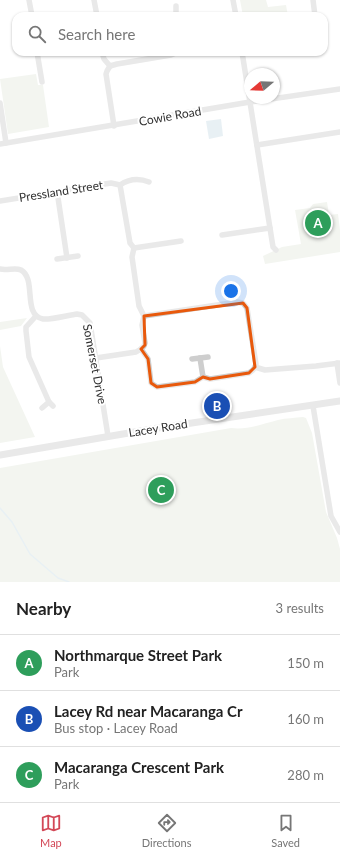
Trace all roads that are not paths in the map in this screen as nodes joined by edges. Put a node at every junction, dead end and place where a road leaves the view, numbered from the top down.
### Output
1 (29, 0) edge
2 (94, 0) edge
3 (233, 0) edge
4 (313, 0) edge
5 (176, 6) dead end
6 (31, 12) edge
7 (96, 12) edge
8 (176, 12) edge
9 (235, 12) edge
10 (314, 12) edge
11 (38, 56) edge
12 (103, 56) edge
13 (165, 56) edge
14 (243, 56) edge
15 (110, 66) junction
16 (245, 68) edge
17 (42, 82) dead end
18 (340, 89) edge
19 (280, 98) edge
20 (0, 103) edge
21 (244, 103) edge
22 (250, 104) edge
23 (114, 126) junction
24 (340, 132) edge
25 (3, 144) edge
26 (257, 145) junction
27 (149, 182) dead end
28 (120, 185) junction
29 (57, 192) junction
30 (0, 201) edge
31 (270, 228) junction
32 (222, 235) dead end
33 (181, 241) dead end
34 (134, 248) junction
35 (276, 250) dead end
36 (78, 256) dead end
37 (67, 258) junction
38 (57, 259) dead end
39 (0, 269) edge
40 (36, 316) junction
41 (144, 316) junction
42 (141, 349) junction
43 (208, 357) dead end
44 (96, 358) junction
45 (200, 358) junction
46 (192, 359) dead end
47 (339, 363) edge
48 (255, 367) junction
49 (203, 377) junction
50 (340, 383) edge
51 (340, 401) edge
52 (312, 406) junction
53 (42, 408) dead end
54 (108, 436) junction
55 (0, 455) edge
56 (340, 532) edge

1 - 6 street
2 - 7 street
3 - 9 street
4 - 10 street
5 - 8 street
11 - 17 street
12 - 15 street
13 - 15 street
14 - 16 street
15 - 23 street
18 - 19 street, Cowie Road
20 - 25 street
21 - 23 street, Cowie Road
22 - 26 street
23 - 25 street, Cowie Road
24 - 26 street
26 - 31 street
27 - 28 street
28 - 29 street, Pressland Street
28 - 34 street, Pressland Street
29 - 30 street, Pressland Street
29 - 37 street
31 - 32 street
31 - 35 street
33 - 34 street
34 - 41 street, Pressland Street
36 - 37 street
37 - 38 street
39 - 40 street
40 - 44 street, Somerset Drive
40 - 53 street
41 - 42 street, Pressland Street
41 - 48 street
42 - 44 street
42 - 49 street
43 - 45 street
44 - 54 street, Somerset Drive
45 - 46 street
45 - 49 street
47 - 48 street
47 - 50 street
48 - 49 street
51 - 52 street, Lacey Road
52 - 54 street, Lacey Road
52 - 56 street
54 - 55 street, Lacey Road

